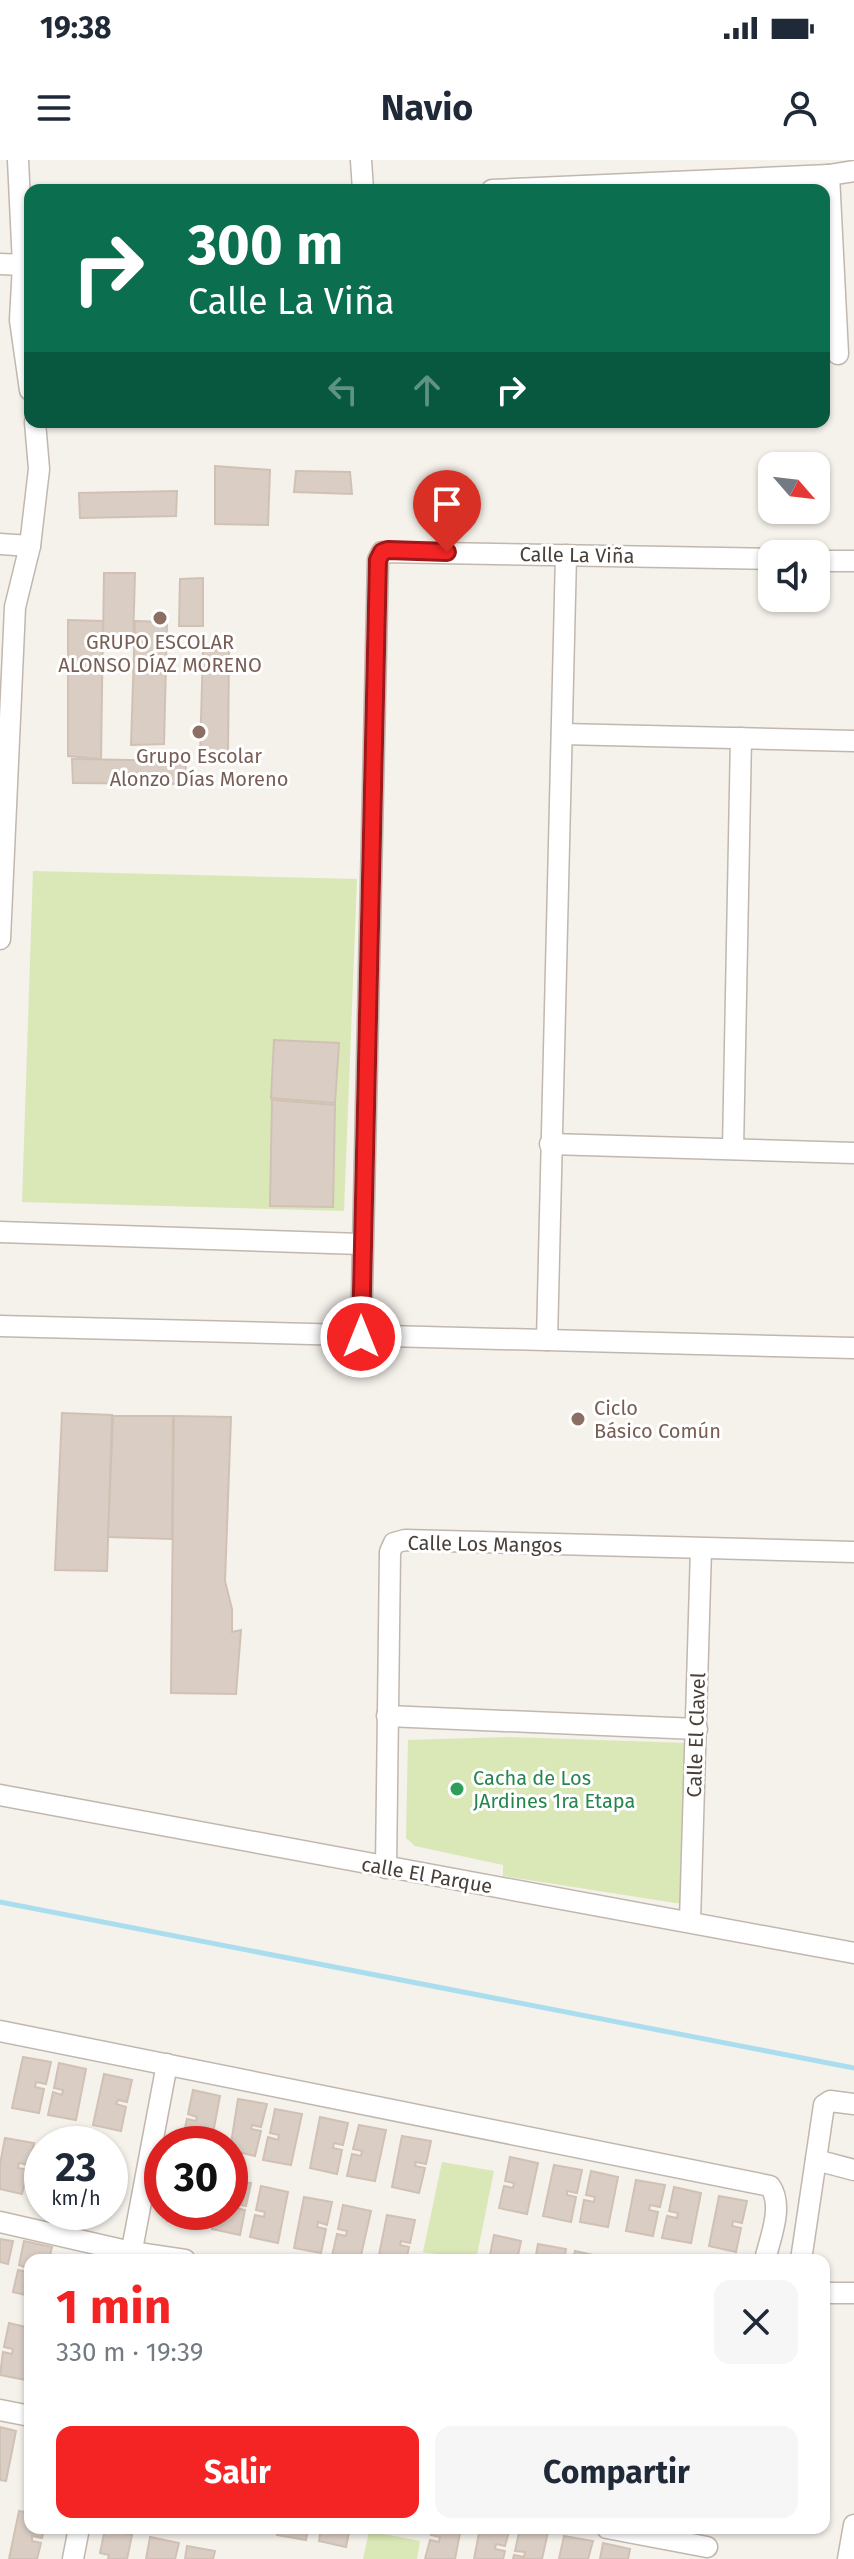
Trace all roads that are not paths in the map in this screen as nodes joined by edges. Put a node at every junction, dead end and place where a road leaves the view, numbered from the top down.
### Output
1 (18, 160) edge
2 (361, 160) edge
3 (854, 171) edge
4 (829, 175) junction
5 (363, 184) edge
6 (643, 184) edge
7 (830, 184) edge
8 (830, 193) edge
9 (0, 264) edge
10 (23, 265) junction
11 (24, 348) edge
12 (839, 355) edge
13 (36, 428) edge
14 (0, 544) edge
15 (30, 546) junction
16 (566, 555) junction
17 (758, 559) edge
18 (830, 561) edge
19 (854, 561) edge
20 (562, 734) junction
21 (741, 738) junction
22 (854, 741) edge
23 (0, 939) edge
24 (550, 1144) junction
25 (733, 1149) junction
26 (854, 1153) edge
27 (0, 1232) edge
28 (361, 1244) junction
29 (0, 1326) edge
30 (361, 1337) junction
31 (547, 1340) junction
32 (854, 1348) edge
33 (701, 1549) junction
34 (854, 1552) edge
35 (387, 1716) junction
36 (697, 1729) junction
37 (0, 1795) edge
38 (386, 1868) junction
39 (690, 1922) junction
40 (854, 1953) edge
41 (0, 2031) edge
42 (167, 2064) junction
43 (854, 2104) edge
44 (816, 2160) junction
45 (854, 2170) edge
46 (0, 2222) edge
47 (122, 2254) edge
48 (130, 2254) edge
49 (766, 2254) edge
50 (802, 2254) edge
51 (830, 2293) edge
52 (854, 2293) edge
53 (0, 2410) edge
54 (24, 2415) edge
55 (854, 2525) edge
56 (78, 2534) edge
57 (642, 2534) edge
58 (707, 2545) edge
59 (73, 2559) edge
60 (848, 2559) edge

1 - 10 street
2 - 5 street
3 - 4 street
4 - 6 street
4 - 7 street
8 - 12 street
9 - 10 street
10 - 11 street
13 - 15 street
14 - 15 street
15 - 23 street
16 - 17 street, Calle La Viña
16 - 20 street
16 - 28 street, Calle La Viña
18 - 19 street
20 - 21 street
20 - 24 street
21 - 22 street
21 - 25 street
24 - 25 street
24 - 31 street
25 - 26 street
27 - 28 street
28 - 30 street
29 - 30 street
30 - 31 street
31 - 32 street
33 - 34 street, Calle Los Mangos
33 - 35 street, Calle Los Mangos
33 - 36 street, Calle El Clavel
35 - 36 street
35 - 38 street, Calle Los Mangos
36 - 39 street, Calle El Clavel
37 - 38 street, calle El Parque
38 - 39 street, calle El Parque
39 - 40 street, calle El Parque
41 - 42 street
42 - 48 street
42 - 49 street
43 - 44 street
44 - 45 street
44 - 50 street
46 - 47 street
51 - 52 street
53 - 54 street
55 - 60 street
56 - 59 street
57 - 58 street

